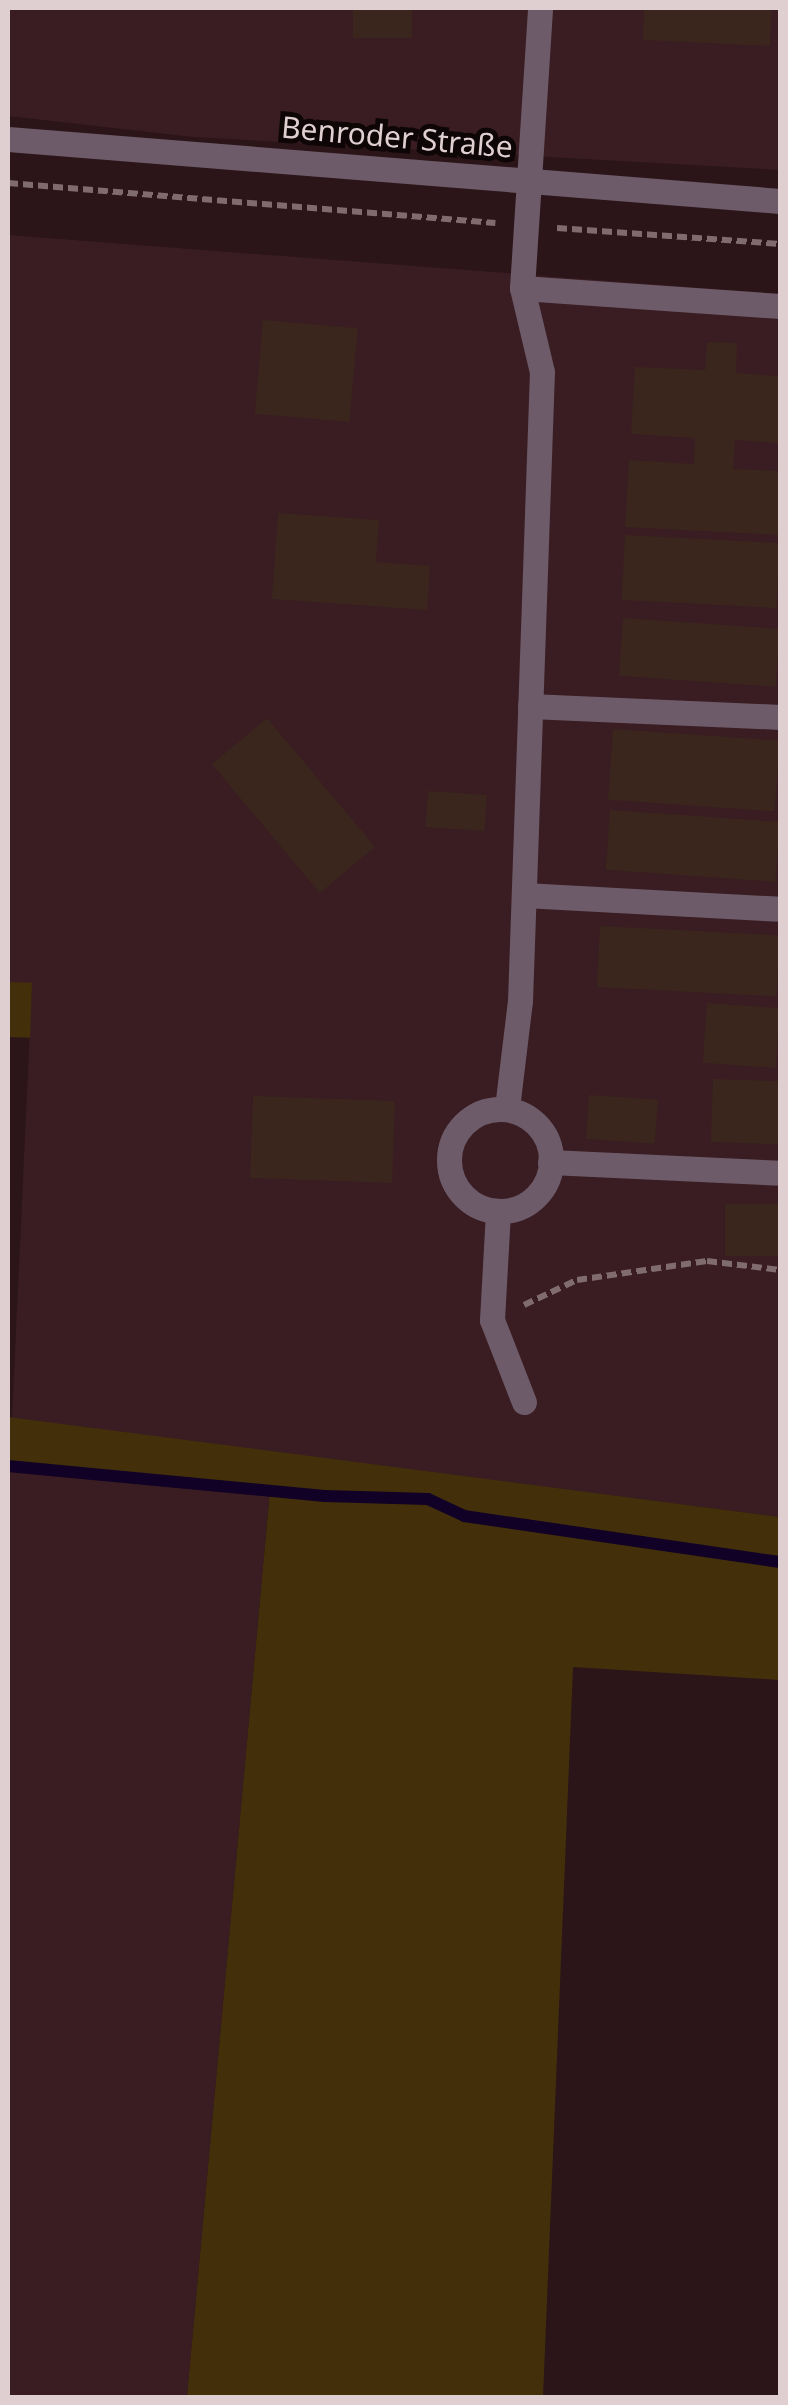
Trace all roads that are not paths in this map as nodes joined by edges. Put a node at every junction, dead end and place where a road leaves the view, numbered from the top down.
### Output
1 (540, 8) edge
2 (8, 139) edge
3 (533, 180) junction
4 (780, 201) edge
5 (522, 288) junction
6 (780, 306) edge
7 (530, 706) junction
8 (780, 717) edge
9 (524, 895) junction
10 (780, 909) edge
11 (507, 1108) junction
12 (550, 1162) junction
13 (780, 1174) edge
14 (498, 1212) junction
15 (524, 1402) dead end

1 - 3 street
2 - 3 street, Benroder Straße
3 - 4 street, Benroder Straße
3 - 5 street
5 - 6 street
5 - 7 street
7 - 8 street
7 - 9 street
9 - 10 street
9 - 11 street
11 - 12 street
11 - 14 street
12 - 13 street
12 - 14 street
14 - 15 street

